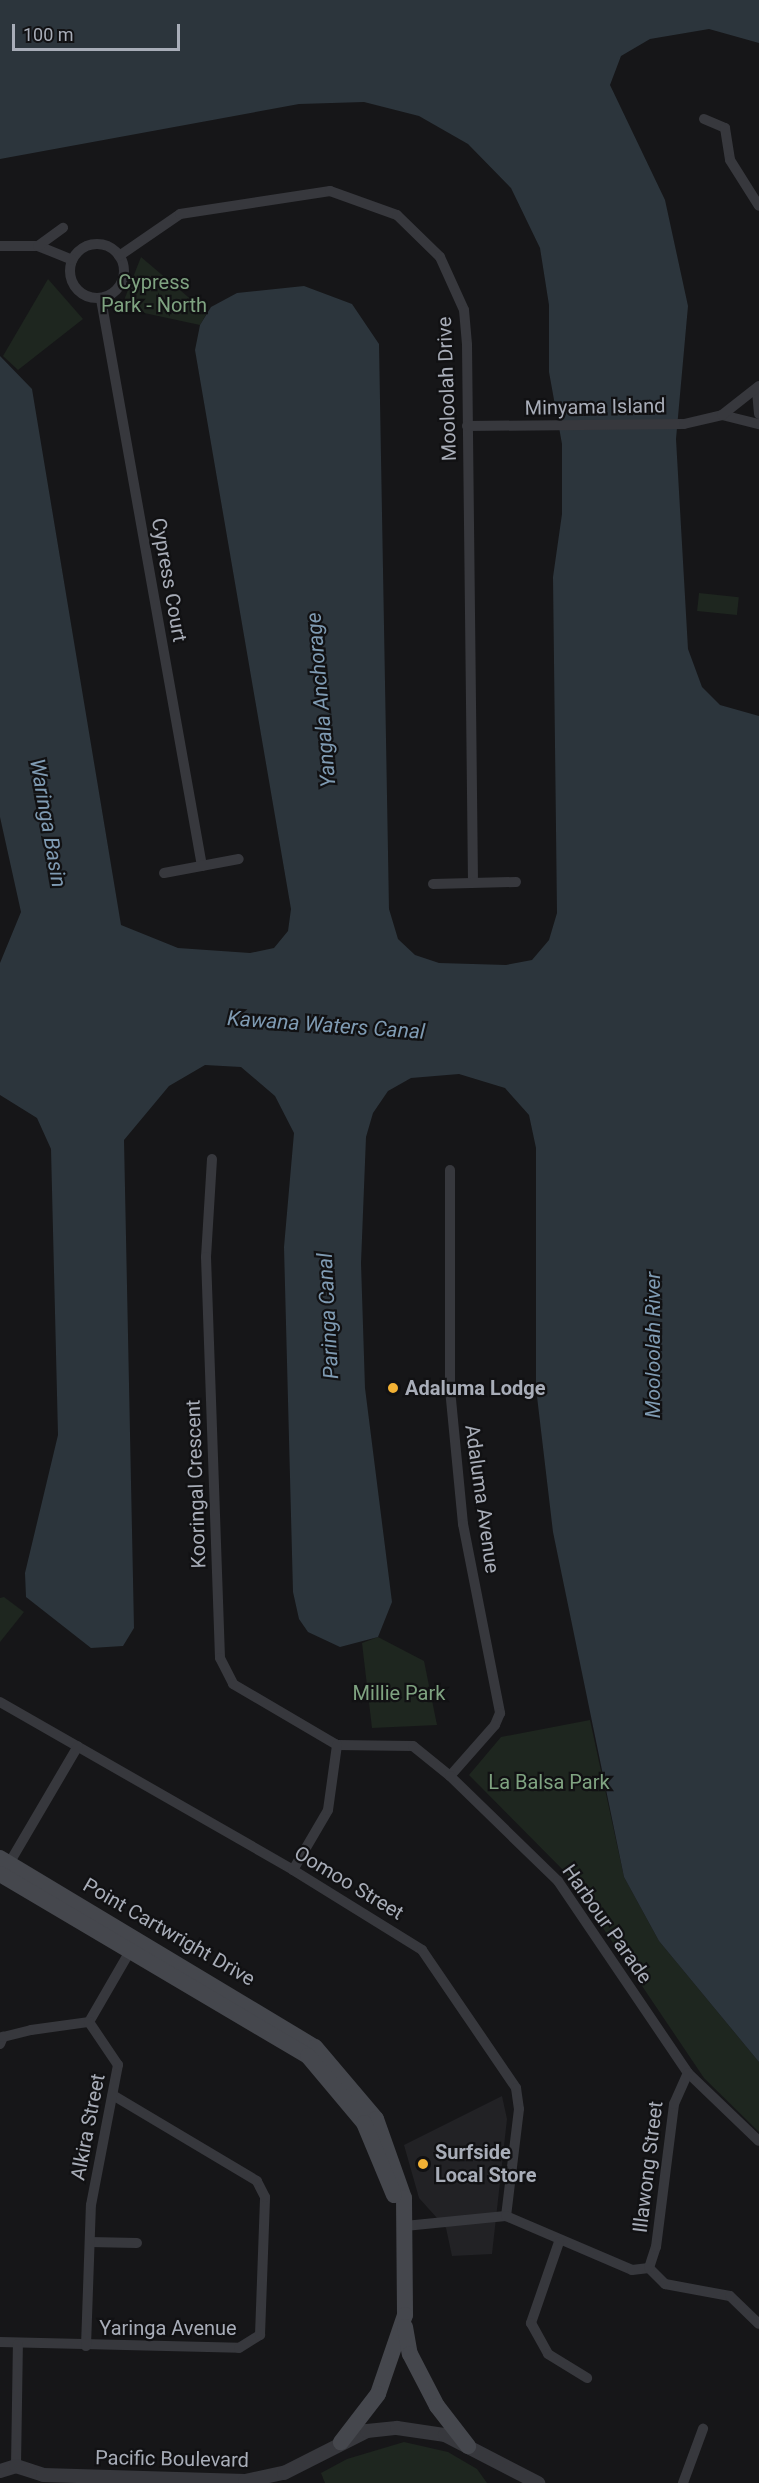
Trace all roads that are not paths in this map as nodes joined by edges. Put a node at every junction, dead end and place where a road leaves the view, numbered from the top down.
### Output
1 (704, 119) dead end
2 (759, 206) edge
3 (63, 228) dead end
4 (0, 246) edge
5 (38, 246) junction
6 (119, 256) junction
7 (72, 260) junction
8 (101, 299) junction
9 (758, 388) edge
10 (759, 414) edge
11 (722, 415) junction
12 (759, 424) edge
13 (467, 426) junction
14 (239, 859) dead end
15 (202, 866) junction
16 (164, 873) dead end
17 (473, 882) junction
18 (516, 882) dead end
19 (433, 884) dead end
20 (212, 1159) dead end
21 (450, 1170) dead end
22 (0, 1702) edge
23 (337, 1745) junction
24 (78, 1746) junction
25 (450, 1776) junction
26 (3, 1867) edge
27 (293, 1870) junction
28 (134, 1944) junction
29 (89, 2022) junction
30 (1, 2038) edge
31 (688, 2073) junction
32 (113, 2095) junction
33 (759, 2141) edge
34 (506, 2216) junction
35 (405, 2226) junction
36 (90, 2242) junction
37 (137, 2242) dead end
38 (559, 2242) junction
39 (648, 2268) junction
40 (405, 2302) junction
41 (759, 2324) edge
42 (0, 2342) edge
43 (18, 2344) junction
44 (86, 2346) junction
45 (587, 2378) dead end
46 (703, 2429) dead end
47 (341, 2442) junction
48 (468, 2446) junction
49 (16, 2466) junction
50 (0, 2471) edge
51 (538, 2483) edge
52 (683, 2483) edge

1 - 2 street
3 - 5 street
4 - 5 street
5 - 7 street
6 - 7 street
6 - 8 street
6 - 13 street, Mooloolah Drive
7 - 8 street
8 - 15 street, Cypress Court
9 - 10 street, Minyama Island
9 - 11 street, Minyama Island
11 - 12 street, Minyama Island
11 - 13 street, Minyama Island
13 - 17 street, Mooloolah Drive
14 - 15 street
15 - 16 street
17 - 18 street
17 - 19 street
20 - 23 street, Kooringal Crescent
21 - 25 street, Adaluma Avenue
22 - 24 street, Oomoo Street
23 - 25 street, Harbour Parade
23 - 27 street
24 - 26 street
24 - 27 street, Oomoo Street
25 - 31 street, Harbour Parade
26 - 28 main road, Point Cartwright Drive
27 - 34 street, Oomoo Street
28 - 29 street
28 - 35 main road, Point Cartwright Drive
29 - 30 street
29 - 32 street, Alkira Street
31 - 33 street, Harbour Parade
31 - 39 street, Illawong Street
32 - 36 street, Alkira Street
32 - 44 street, Yaringa Avenue
34 - 35 street
34 - 38 street
35 - 40 main road, Point Cartwright Drive
36 - 37 street
36 - 44 street, Alkira Street
38 - 39 street
38 - 45 street
39 - 41 street
40 - 47 main road, Point Cartwright Drive
40 - 48 main road, Point Cartwright Drive
42 - 43 street, Yaringa Avenue
43 - 44 street, Yaringa Avenue
43 - 49 street
46 - 52 street
47 - 48 street, Pacific Boulevard
47 - 49 street, Pacific Boulevard
48 - 51 street, Pacific Boulevard
49 - 50 street

